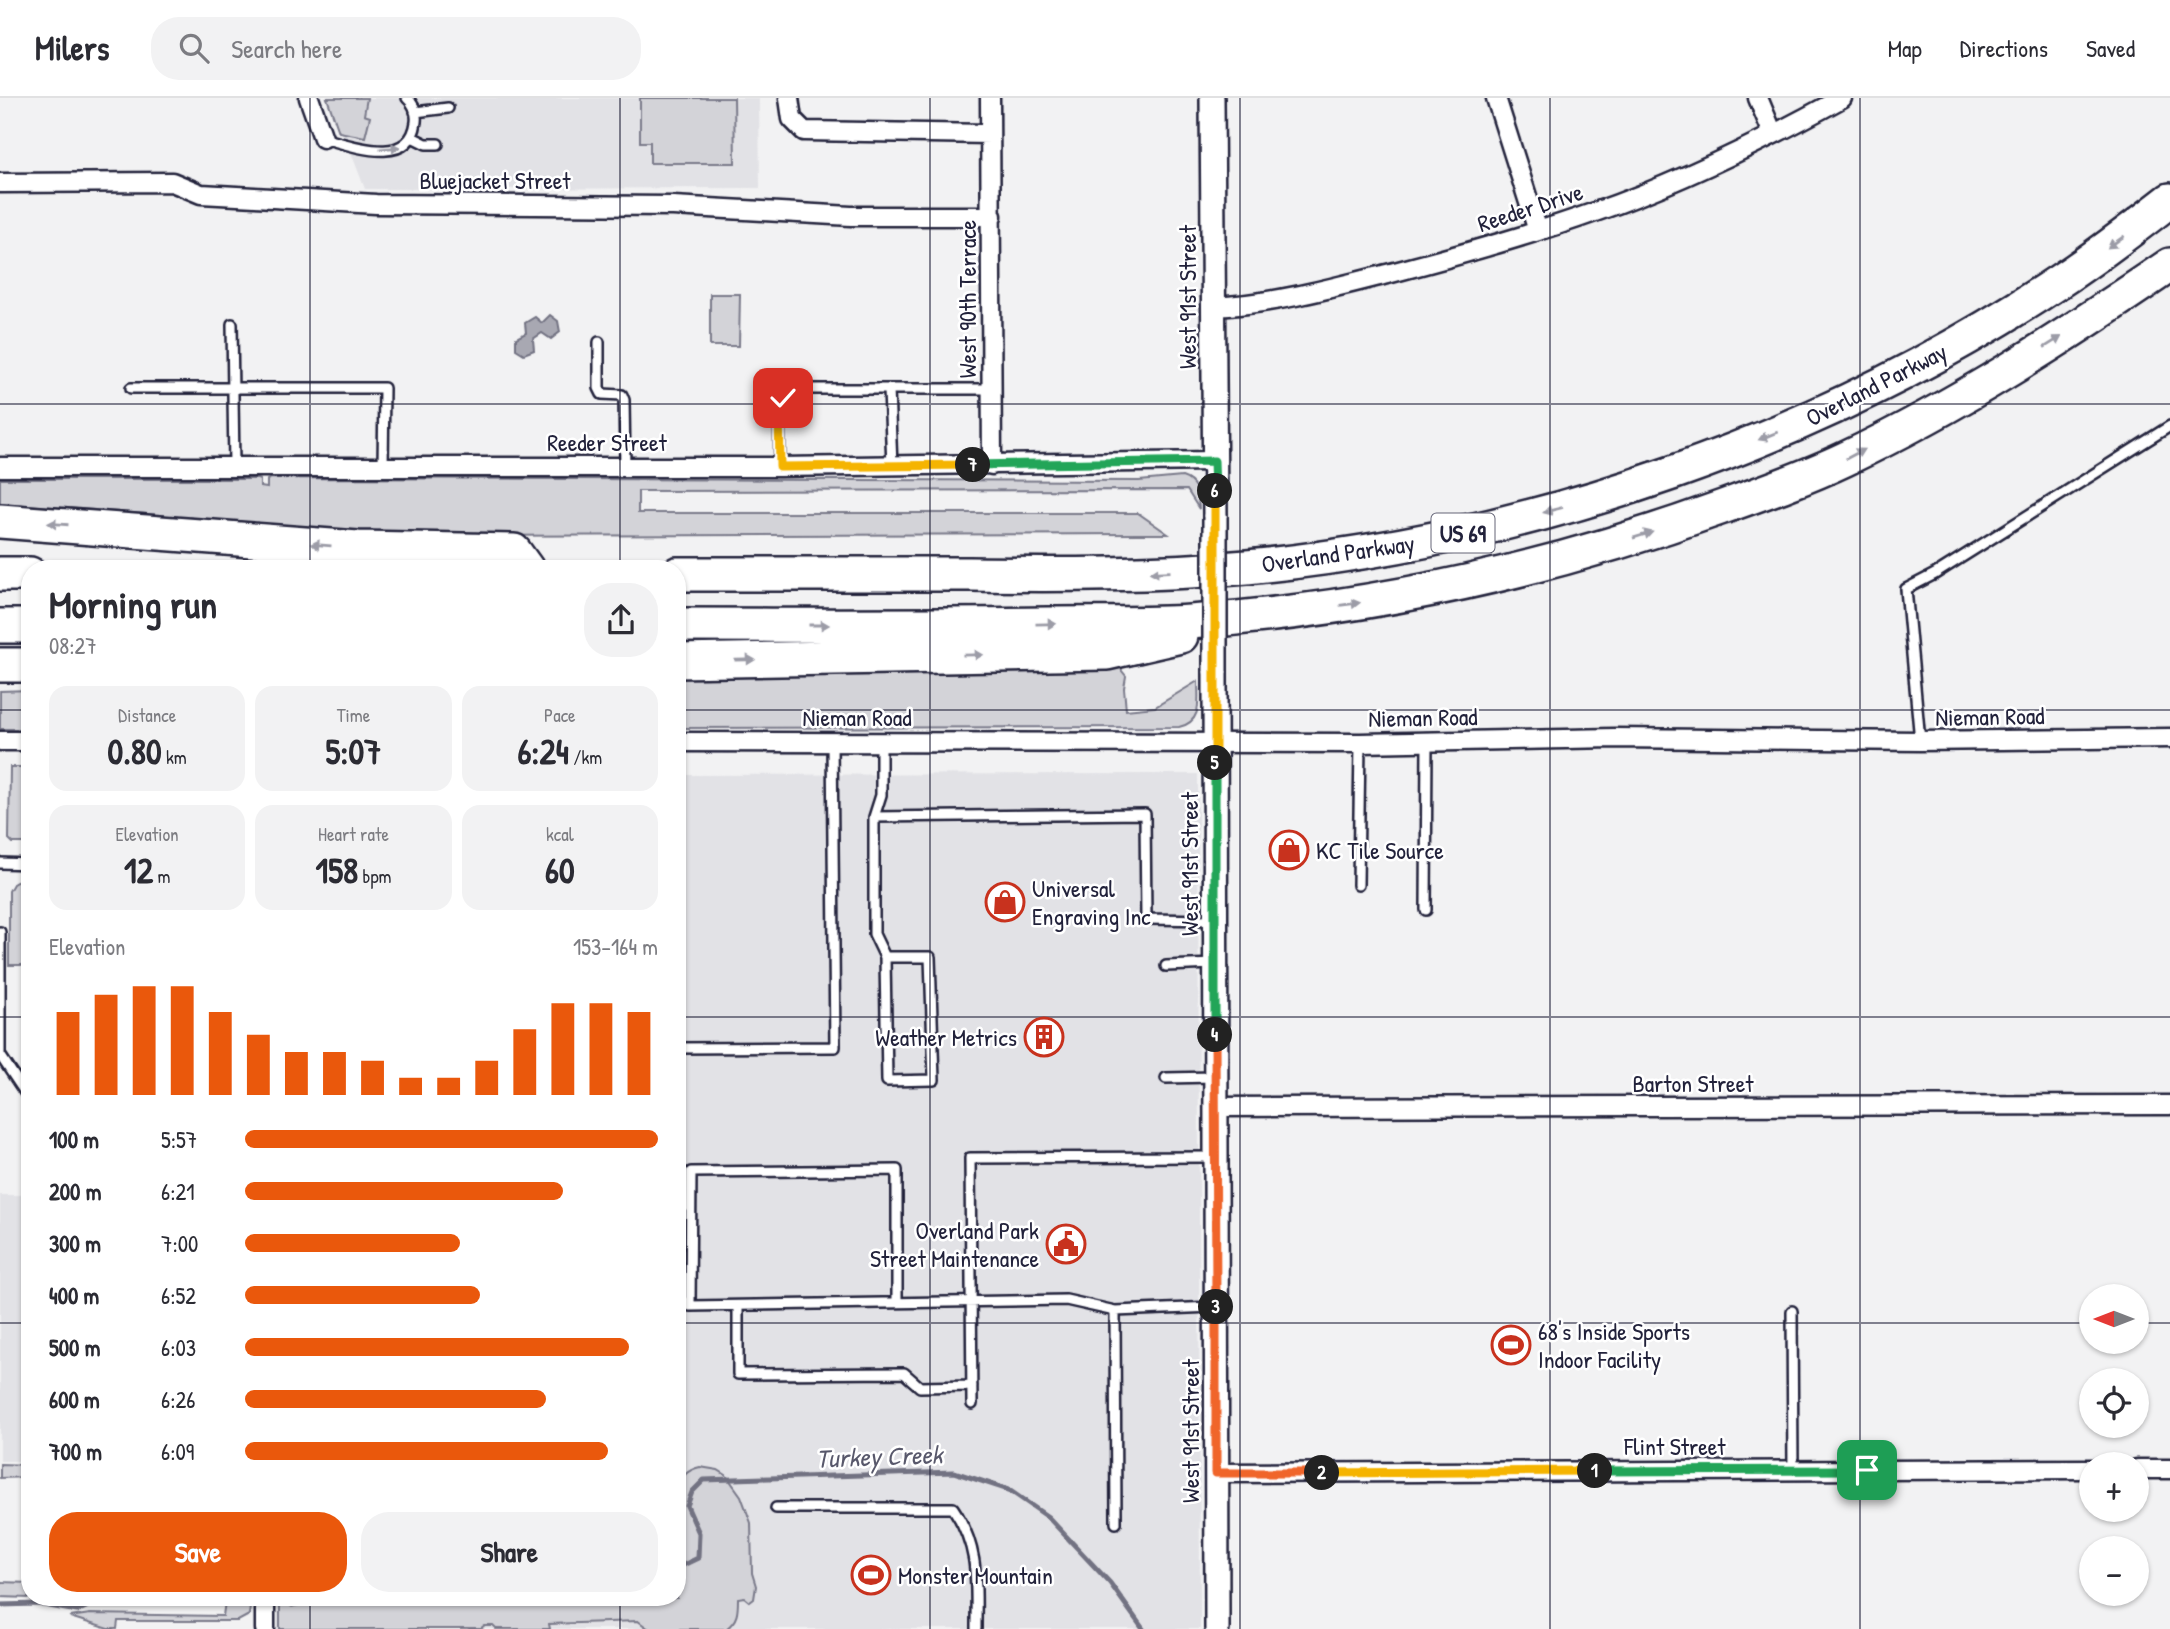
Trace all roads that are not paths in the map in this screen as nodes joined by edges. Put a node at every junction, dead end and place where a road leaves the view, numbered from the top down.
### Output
1 (309, 98) edge
2 (407, 98) edge
3 (789, 98) edge
4 (990, 98) edge
5 (1212, 98) edge
6 (1496, 98) edge
7 (1758, 98) edge
8 (1842, 98) edge
9 (448, 108) dead end
10 (415, 112) junction
11 (990, 134) junction
12 (1773, 134) junction
13 (412, 137) junction
14 (323, 138) joint
15 (438, 144) dead end
16 (0, 183) edge
17 (2170, 200) edge
18 (992, 216) junction
19 (1538, 231) junction
20 (2170, 265) edge
21 (1214, 307) junction
22 (232, 324) dead end
23 (599, 342) dead end
24 (131, 387) dead end
25 (232, 387) junction
26 (992, 389) junction
27 (889, 390) junction
28 (2170, 426) edge
29 (1214, 461) junction
30 (992, 465) junction
31 (234, 466) junction
32 (892, 466) junction
33 (0, 467) edge
34 (383, 467) junction
35 (625, 467) junction
36 (780, 467) junction
37 (0, 521) edge
38 (520, 560) edge
39 (21, 574) edge
40 (686, 574) edge
41 (0, 575) edge
42 (1283, 613) junction
43 (686, 625) edge
44 (0, 626) edge
45 (21, 626) edge
46 (686, 661) edge
47 (0, 665) edge
48 (21, 665) edge
49 (2170, 738) edge
50 (0, 741) edge
51 (21, 741) edge
52 (881, 741) junction
53 (1920, 741) junction
54 (686, 742) edge
55 (832, 742) junction
56 (1215, 742) junction
57 (1427, 742) junction
58 (1360, 743) junction
59 (874, 817) junction
60 (0, 863) edge
61 (21, 863) edge
62 (1358, 885) dead end
63 (1426, 910) dead end
64 (1215, 920) junction
65 (0, 932) edge
66 (885, 957) junction
67 (1215, 964) junction
68 (1167, 966) dead end
69 (686, 1048) edge
70 (0, 1055) edge
71 (1215, 1077) junction
72 (1166, 1078) dead end
73 (21, 1086) edge
74 (2170, 1105) edge
75 (1216, 1107) junction
76 (1216, 1157) junction
77 (972, 1301) junction
78 (897, 1302) junction
79 (738, 1306) junction
80 (1216, 1307) junction
81 (1115, 1311) junction
82 (1792, 1311) dead end
83 (972, 1386) junction
84 (972, 1404) dead end
85 (2079, 1469) edge
86 (2149, 1469) edge
87 (2170, 1469) edge
88 (1793, 1470) junction
89 (1216, 1473) junction
90 (776, 1508) dead end
91 (1116, 1523) dead end
92 (265, 1606) edge
93 (265, 1629) edge
94 (976, 1629) edge
95 (1217, 1629) edge

1 - 14 street
2 - 10 lane
3 - 11 street
4 - 11 street, West 90th Terrace
5 - 21 street, West 91st Street
6 - 19 street
7 - 12 street
8 - 12 street, Reeder Drive
9 - 10 lane
10 - 13 lane
11 - 18 street, West 90th Terrace
12 - 19 street, Reeder Drive
14 -> 13 lane
13 - 15 lane
16 - 18 street, Bluejacket Street
17 -> 40 highway, Overland Parkway / US 69
18 - 26 street, West 90th Terrace
19 - 21 street, Reeder Drive
42 -> 20 highway, Overland Parkway / US 69
21 - 29 street, West 91st Street
22 - 25 lane
23 - 35 lane
24 - 25 lane
25 - 31 lane
25 - 34 lane
26 - 27 lane
26 - 30 street, West 90th Terrace
27 - 32 lane
27 - 36 lane
28 - 53 lane
29 - 30 street, Reeder Street
29 - 56 street, West 91st Street, bridge
30 - 32 street, Reeder Street
31 - 33 street, Reeder Street
31 - 34 street, Reeder Street
32 - 36 street, Reeder Street
34 - 35 street, Reeder Street
35 - 36 street, Reeder Street
38 -> 37 highway
39 - 41 highway
43 -> 42 highway, Overland Parkway / US 69
46 -> 42 highway
44 - 45 highway
47 - 48 highway
49 - 53 street, Nieman Road
50 - 51 street
52 - 55 street, Nieman Road
52 - 56 street, Nieman Road
52 - 59 lane
53 - 57 street, Nieman Road
54 - 55 street, Nieman Road
55 - 69 lane
56 - 58 street, Nieman Road
56 - 64 street, West 91st Street
57 - 58 street, Nieman Road
57 - 63 lane
58 - 62 lane
59 - 64 lane
59 - 66 lane
60 - 61 lane
64 - 67 street, West 91st Street
65 - 70 lane
66 - 66 lane
67 - 68 lane
67 - 71 street, West 91st Street
70 - 73 lane
71 - 72 lane
71 - 75 street, West 91st Street
74 - 75 street, Barton Street
75 - 76 street, West 91st Street
76 - 77 lane
76 - 80 street, West 91st Street
77 - 78 lane
77 - 81 lane
77 - 83 lane
78 - 79 lane
78 - 79 lane
79 - 83 lane
80 - 81 lane
80 - 89 street, West 91st Street
81 - 91 lane
82 - 88 lane
83 - 84 lane
85 - 88 street, Flint Street
86 - 87 street
88 - 89 street, Flint Street
89 - 95 street, West 91st Street
90 - 94 lane
92 - 93 street

